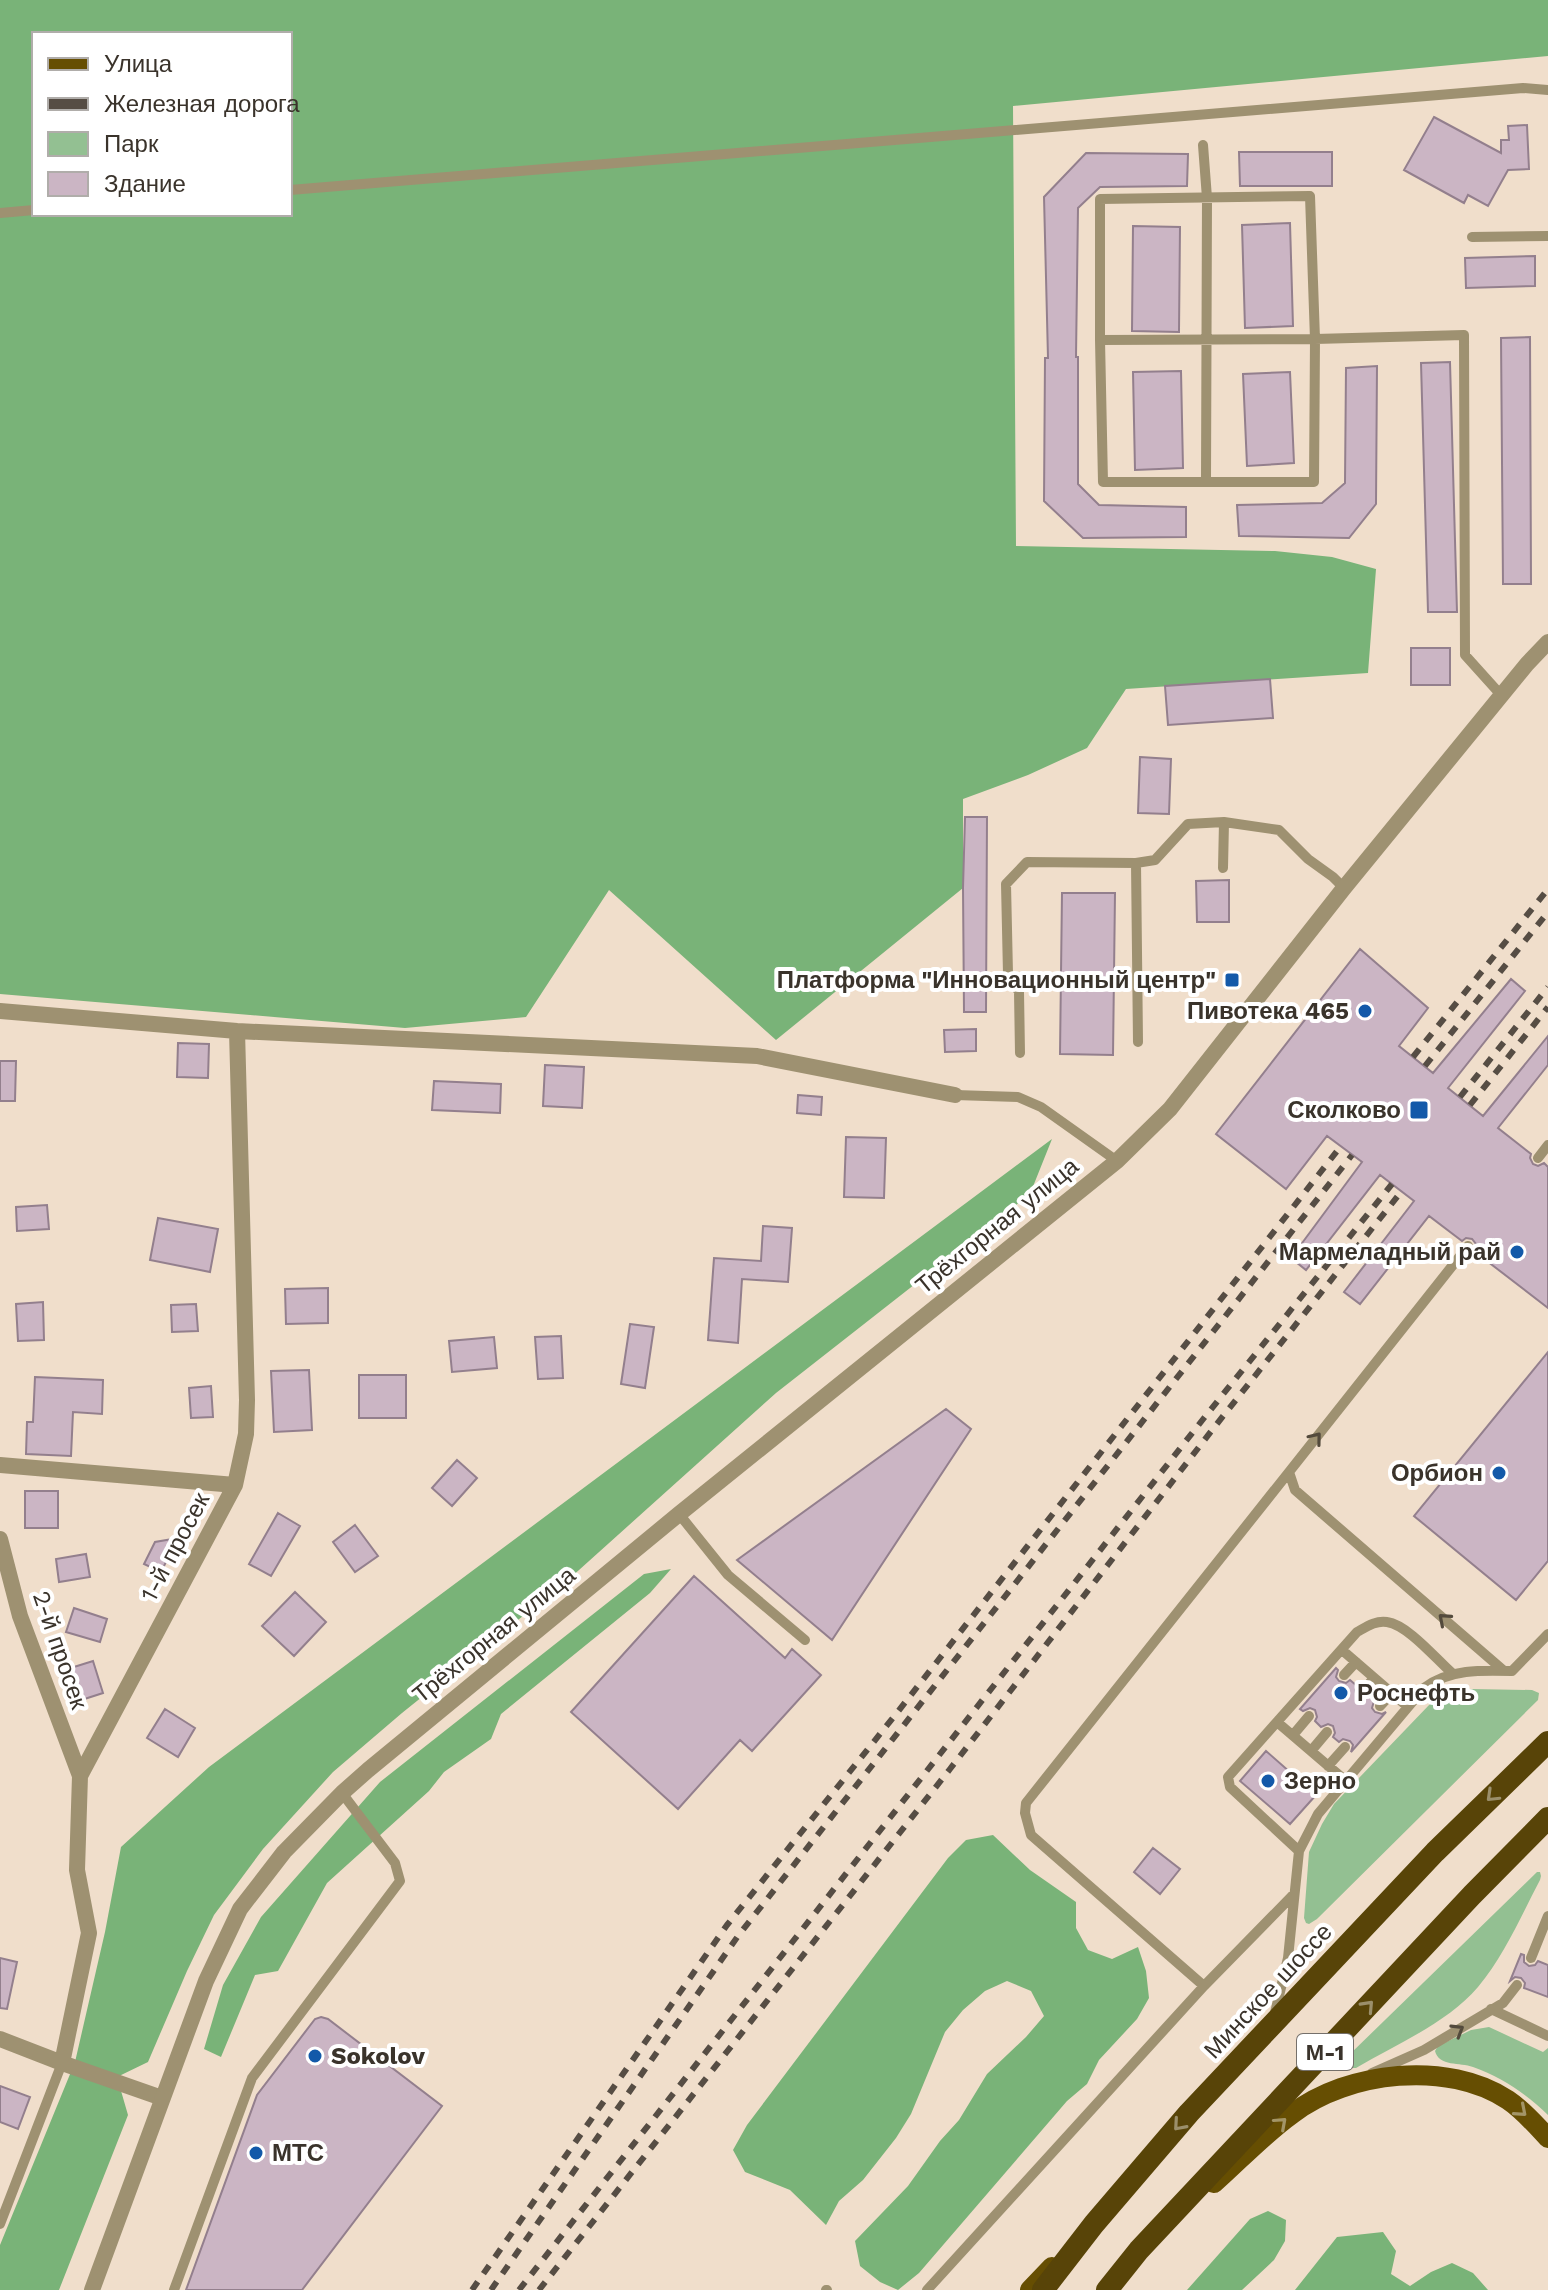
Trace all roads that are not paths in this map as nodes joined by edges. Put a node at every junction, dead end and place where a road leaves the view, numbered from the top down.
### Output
1 (1548, 90) edge
2 (1203, 145) dead end
3 (292, 190) edge
4 (1207, 198) junction
5 (32, 210) edge
6 (0, 213) edge
7 (1548, 236) edge
8 (1472, 237) dead end
9 (1315, 339) junction
10 (1100, 340) junction
11 (1206, 340) junction
12 (1206, 482) junction
13 (1548, 642) edge
14 (1501, 695) junction
15 (1224, 822) junction
16 (1136, 863) junction
17 (1223, 868) dead end
18 (1344, 888) junction
19 (0, 1011) edge
20 (237, 1031) junction
21 (1138, 1042) dead end
22 (1020, 1053) dead end
23 (955, 1095) joint
24 (1548, 1145) edge
25 (1538, 1158) dead end
26 (1117, 1161) junction
27 (1468, 1246) dead end
28 (0, 1465) edge
29 (1289, 1472) junction
30 (235, 1485) junction
31 (679, 1514) junction
32 (0, 1539) edge
33 (1548, 1634) edge
34 (805, 1640) dead end
35 (1342, 1650) junction
36 (1356, 1662) junction
37 (1507, 1671) junction
38 (1452, 1673) junction
39 (1344, 1675) dead end
40 (1374, 1678) junction
41 (1363, 1691) dead end
42 (1392, 1693) junction
43 (1380, 1706) dead end
44 (1408, 1707) junction
45 (1309, 1716) dead end
46 (1277, 1722) junction
47 (1327, 1732) dead end
48 (1293, 1735) junction
49 (1548, 1742) edge
50 (1345, 1747) dead end
51 (1311, 1751) junction
52 (1328, 1766) junction
53 (80, 1776) junction
54 (1346, 1781) junction
55 (342, 1793) junction
56 (1548, 1818) edge
57 (1299, 1851) junction
58 (1294, 1894) junction
59 (1548, 1916) edge
60 (1544, 1941) edge
61 (1531, 1958) dead end
62 (1517, 1985) dead end
63 (1204, 1986) junction
64 (1491, 2009) junction
65 (1271, 2027) junction
66 (1548, 2036) edge
67 (0, 2039) edge
68 (62, 2063) junction
69 (1338, 2089) junction
70 (162, 2098) junction
71 (1548, 2138) edge
72 (0, 2224) edge
73 (1094, 2224) junction
74 (1139, 2250) junction
75 (92, 2290) edge
76 (174, 2290) edge
77 (927, 2290) edge
78 (1030, 2290) edge
79 (1043, 2290) edge
80 (1107, 2290) edge

1 - 3 lane
2 - 4 lane
4 - 9 lane
4 - 10 lane
4 - 11 lane
5 - 6 lane
7 - 8 lane
9 - 11 lane
9 - 12 lane
9 - 14 lane
10 - 11 lane
10 - 12 lane
11 - 12 lane
13 - 14 street, Трёхгорная улица
14 - 18 street, Трёхгорная улица
15 - 16 lane
15 - 17 lane
15 - 18 lane
16 - 21 lane
16 - 22 lane
18 - 26 street, Трёхгорная улица
19 - 20 street
20 - 23 street
20 - 30 street, 1-й просек
23 - 26 lane
24 - 25 lane
26 - 31 street, Трёхгорная улица
29 -> 27 lane
28 - 30 street
37 -> 29 lane
29 - 63 lane
30 - 53 street, 1-й просек
31 - 34 lane
31 - 55 street, Трёхгорная улица
32 - 53 street, 2-й просек
33 - 37 lane
35 - 36 lane
35 - 38 lane
35 - 46 lane
36 - 39 lane
36 - 40 lane
37 - 38 lane
38 - 44 lane
40 - 41 lane
40 - 42 lane
42 - 43 lane
42 - 44 lane
44 - 54 lane
45 - 48 lane
46 - 48 lane
46 - 57 lane
47 - 51 lane
48 - 51 lane
49 -> 65 highway, Минское шоссе / М-1
50 - 52 lane
51 - 52 lane
52 - 54 lane
53 - 68 street, 1-й просек
54 - 57 lane
55 - 70 street, Трёхгорная улица
55 - 76 lane
74 -> 56 highway, М-1
57 - 58 lane
58 - 63 lane
58 - 65 lane
59 - 60 lane
60 - 61 lane
62 - 64 lane
63 - 77 lane
64 - 66 lane
69 -> 64 lane
65 -> 73 highway, Минское шоссе / М-1
67 - 68 street
68 - 70 street
68 - 72 lane
69 -> 71 main road
74 -> 69 main road
70 - 75 street, Трёхгорная улица
73 - 78 main road
73 - 79 highway, Минское шоссе / М-1
74 - 80 highway, М-1

